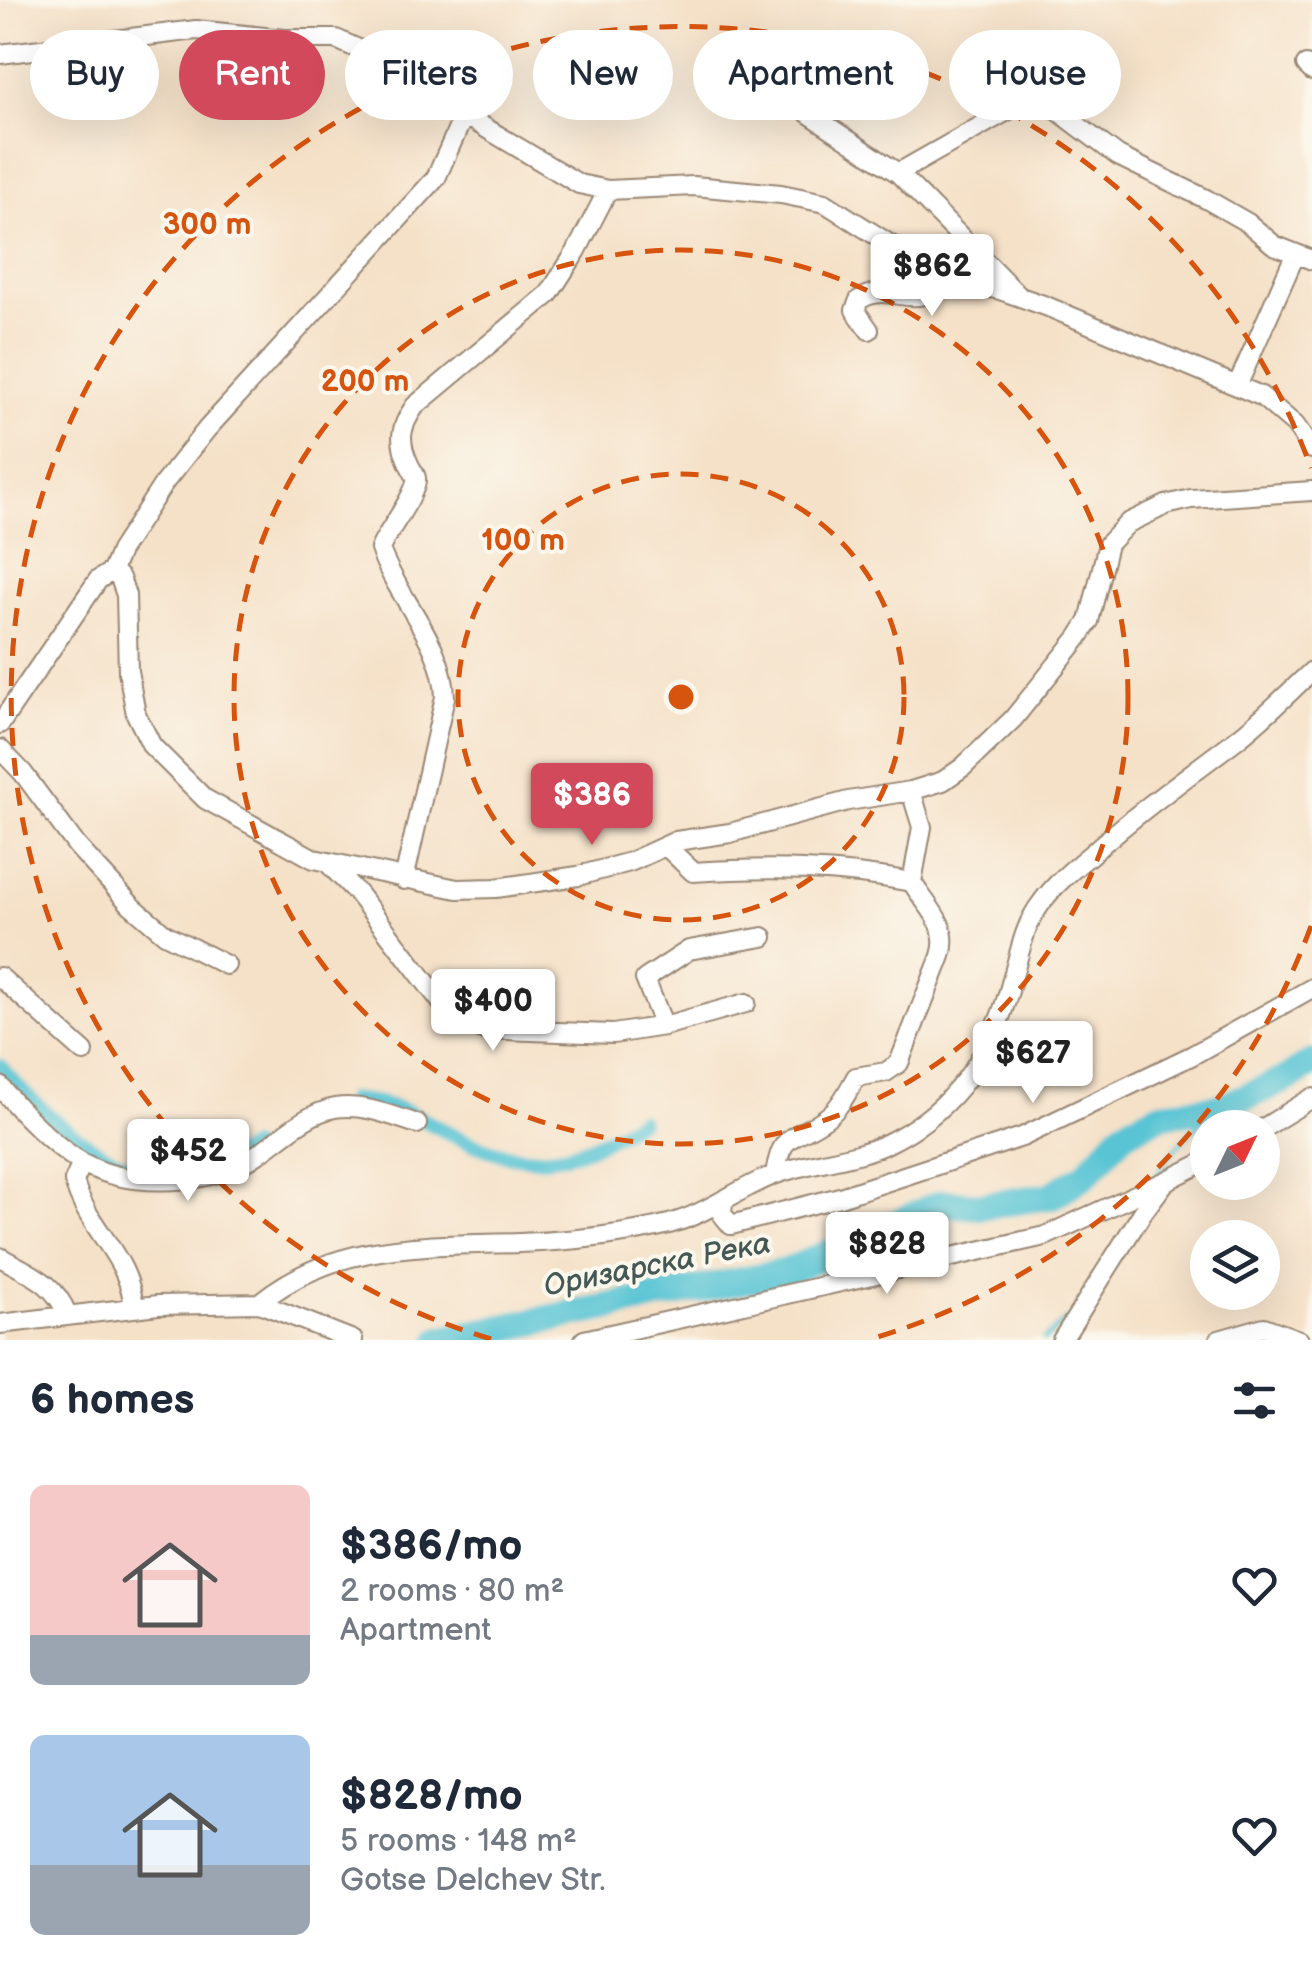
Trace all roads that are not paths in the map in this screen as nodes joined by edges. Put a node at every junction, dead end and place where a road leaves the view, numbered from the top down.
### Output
1 (345, 43) edge
2 (0, 54) edge
3 (462, 120) edge
4 (472, 120) edge
5 (818, 120) edge
6 (898, 173) junction
7 (608, 190) junction
8 (1303, 258) edge
9 (945, 279) junction
10 (1018, 296) junction
11 (870, 330) dead end
12 (1238, 384) junction
13 (1312, 448) edge
14 (1312, 491) edge
15 (112, 571) junction
16 (1312, 671) edge
17 (0, 724) edge
18 (0, 749) edge
19 (911, 791) junction
20 (666, 846) junction
21 (326, 862) junction
22 (404, 880) junction
23 (912, 882) junction
24 (763, 936) dead end
25 (226, 966) dead end
26 (0, 977) edge
27 (1312, 988) edge
28 (746, 1003) dead end
29 (664, 1026) junction
30 (84, 1052) dead end
31 (0, 1086) edge
32 (1312, 1098) edge
33 (1280, 1118) edge
34 (417, 1124) dead end
35 (82, 1163) junction
36 (1190, 1169) edge
37 (774, 1174) junction
38 (1166, 1181) junction
39 (723, 1200) junction
40 (0, 1257) edge
41 (259, 1302) junction
42 (134, 1308) junction
43 (68, 1316) junction
44 (0, 1324) edge
45 (352, 1340) edge
46 (584, 1340) edge
47 (1062, 1340) edge
48 (1218, 1340) edge
49 (1298, 1340) edge

1 - 2 street
3 - 15 street
4 - 7 street
5 - 6 street
6 - 8 street
6 - 10 street
7 - 9 street
7 - 22 street
8 - 12 street
9 - 10 street
9 - 11 street
10 - 12 street
12 - 13 street
14 - 19 street
15 - 17 street
15 - 21 street
16 - 37 street
18 - 25 street
19 - 20 street
19 - 23 street
20 - 22 street
20 - 23 street
21 - 22 street
21 - 29 street
23 - 37 street
24 - 29 street
26 - 30 street
27 - 39 street
28 - 29 street
31 - 35 street
32 - 33 street
34 - 35 street
35 - 42 street
36 - 38 street
37 - 39 street
38 - 46 street
38 - 47 street
39 - 41 street
40 - 43 street
41 - 42 street
41 - 45 street
42 - 43 street
43 - 44 street
48 - 49 street

